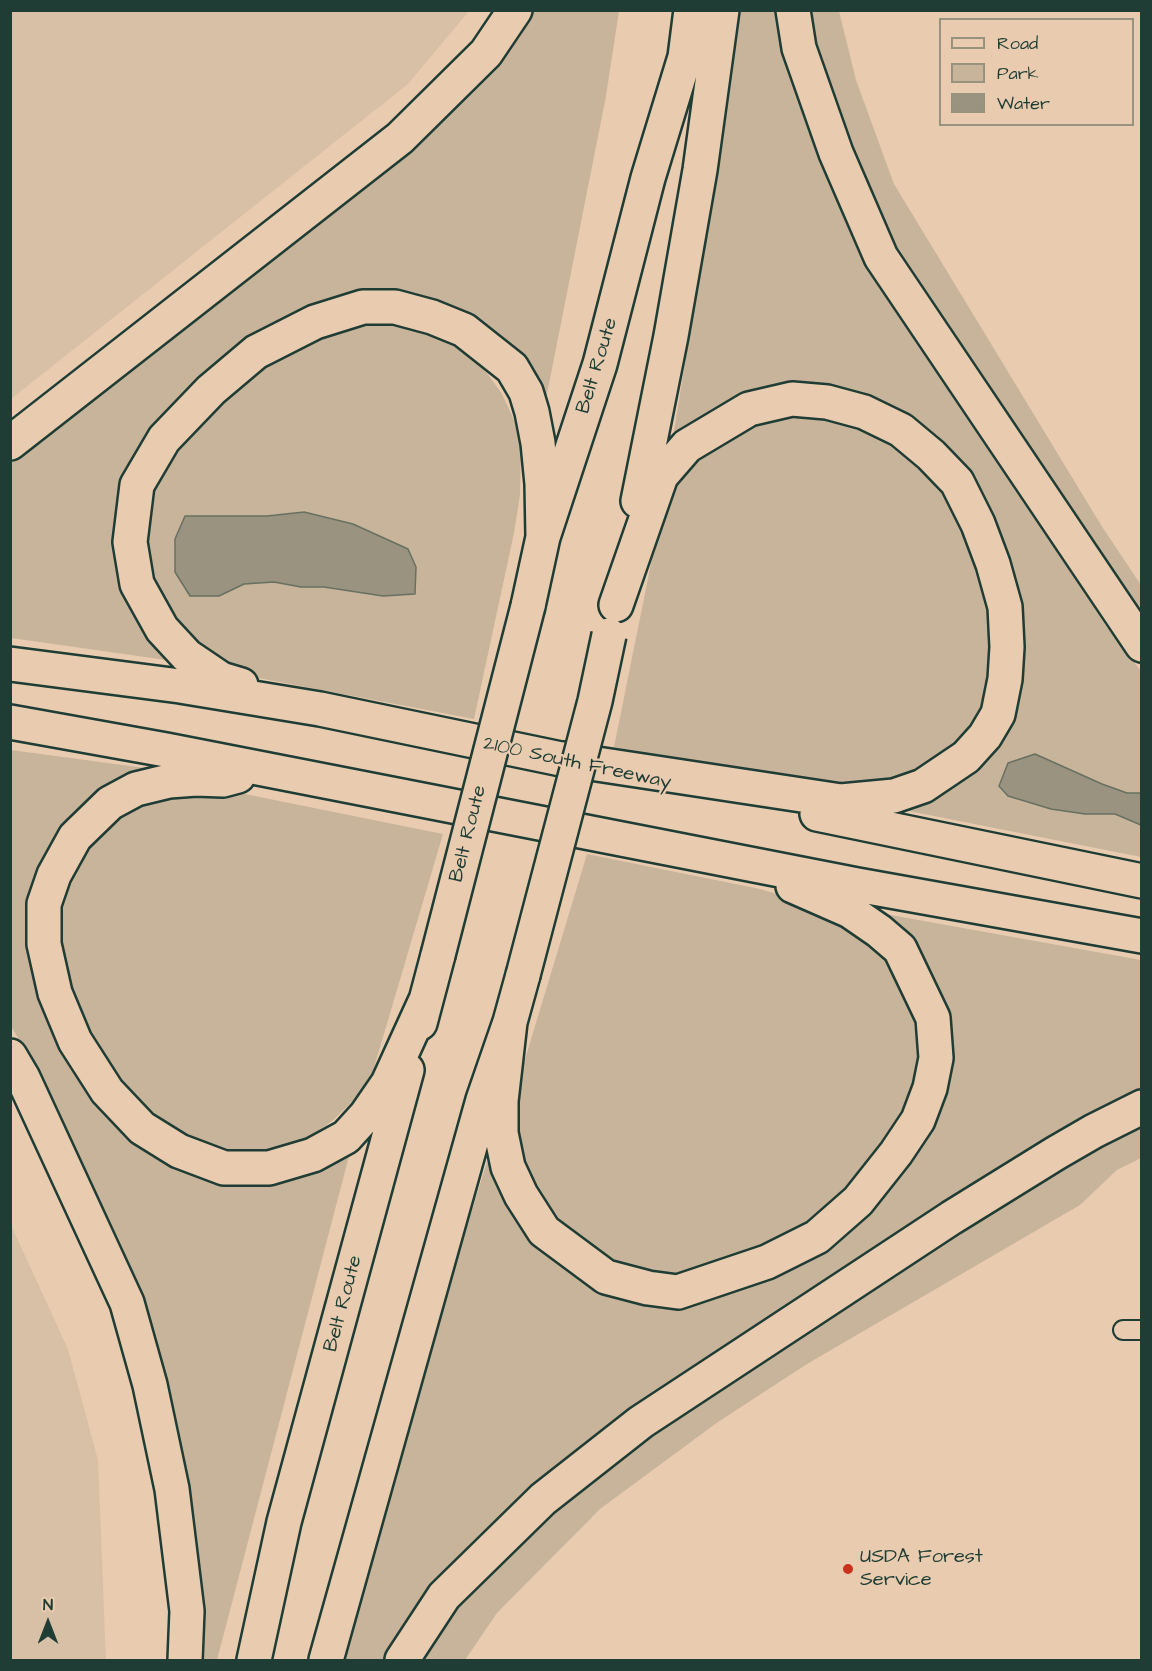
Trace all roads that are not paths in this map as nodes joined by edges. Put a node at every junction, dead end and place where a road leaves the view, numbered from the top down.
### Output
1 (515, 10) edge
2 (691, 10) edge
3 (722, 10) edge
4 (793, 10) edge
5 (10, 443) edge
6 (543, 537) junction
7 (612, 620) junction
8 (1142, 645) edge
9 (10, 664) edge
10 (320, 709) junction
11 (10, 722) edge
12 (564, 759) junction
13 (262, 770) junction
14 (742, 862) junction
15 (1142, 881) edge
16 (1142, 936) edge
17 (425, 1002) junction
18 (510, 1022) junction
19 (10, 1056) edge
20 (1142, 1107) edge
21 (185, 1660) edge
22 (254, 1660) edge
23 (326, 1660) edge
24 (402, 1660) edge

1 - 5 highway
2 - 6 highway, Belt Route
3 - 7 highway
4 - 8 highway
6 - 10 highway
6 - 17 highway, Belt Route, bridge
7 - 12 highway
7 - 18 highway, bridge
9 - 10 highway, 2100 South Freeway
10 - 12 highway, 2100 South Freeway
11 - 13 highway
12 - 15 highway, 2100 South Freeway
13 - 14 highway
13 - 17 highway
14 - 16 highway
14 - 18 highway
17 - 22 highway, Belt Route
18 - 23 highway
19 - 21 highway
20 - 24 highway

